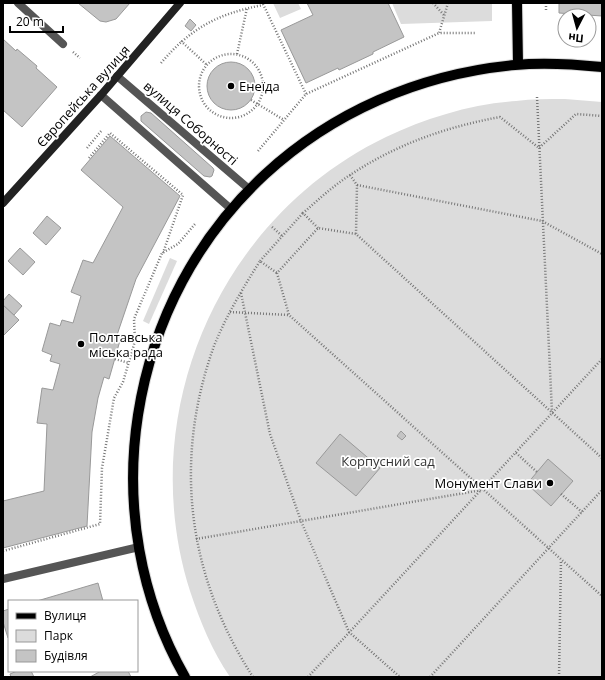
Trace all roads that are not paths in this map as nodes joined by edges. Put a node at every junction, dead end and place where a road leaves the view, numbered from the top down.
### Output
1 (18, 3) edge
2 (180, 3) edge
3 (517, 3) edge
4 (63, 44) dead end
5 (518, 64) junction
6 (602, 68) edge
7 (117, 76) junction
8 (101, 95) junction
9 (249, 189) junction
10 (3, 203) edge
11 (231, 209) junction
12 (139, 547) junction
13 (3, 579) edge
14 (185, 677) edge

1 - 4 street
2 - 7 main road, Європейська вулиця
3 - 5 main road
5 - 6 main road
5 - 9 main road
7 - 8 main road, Європейська вулиця
7 - 9 street, вулиця Соборності
8 - 10 main road, Європейська вулиця
8 - 11 street
9 - 11 main road
11 - 12 main road
12 - 13 street
12 - 14 main road

